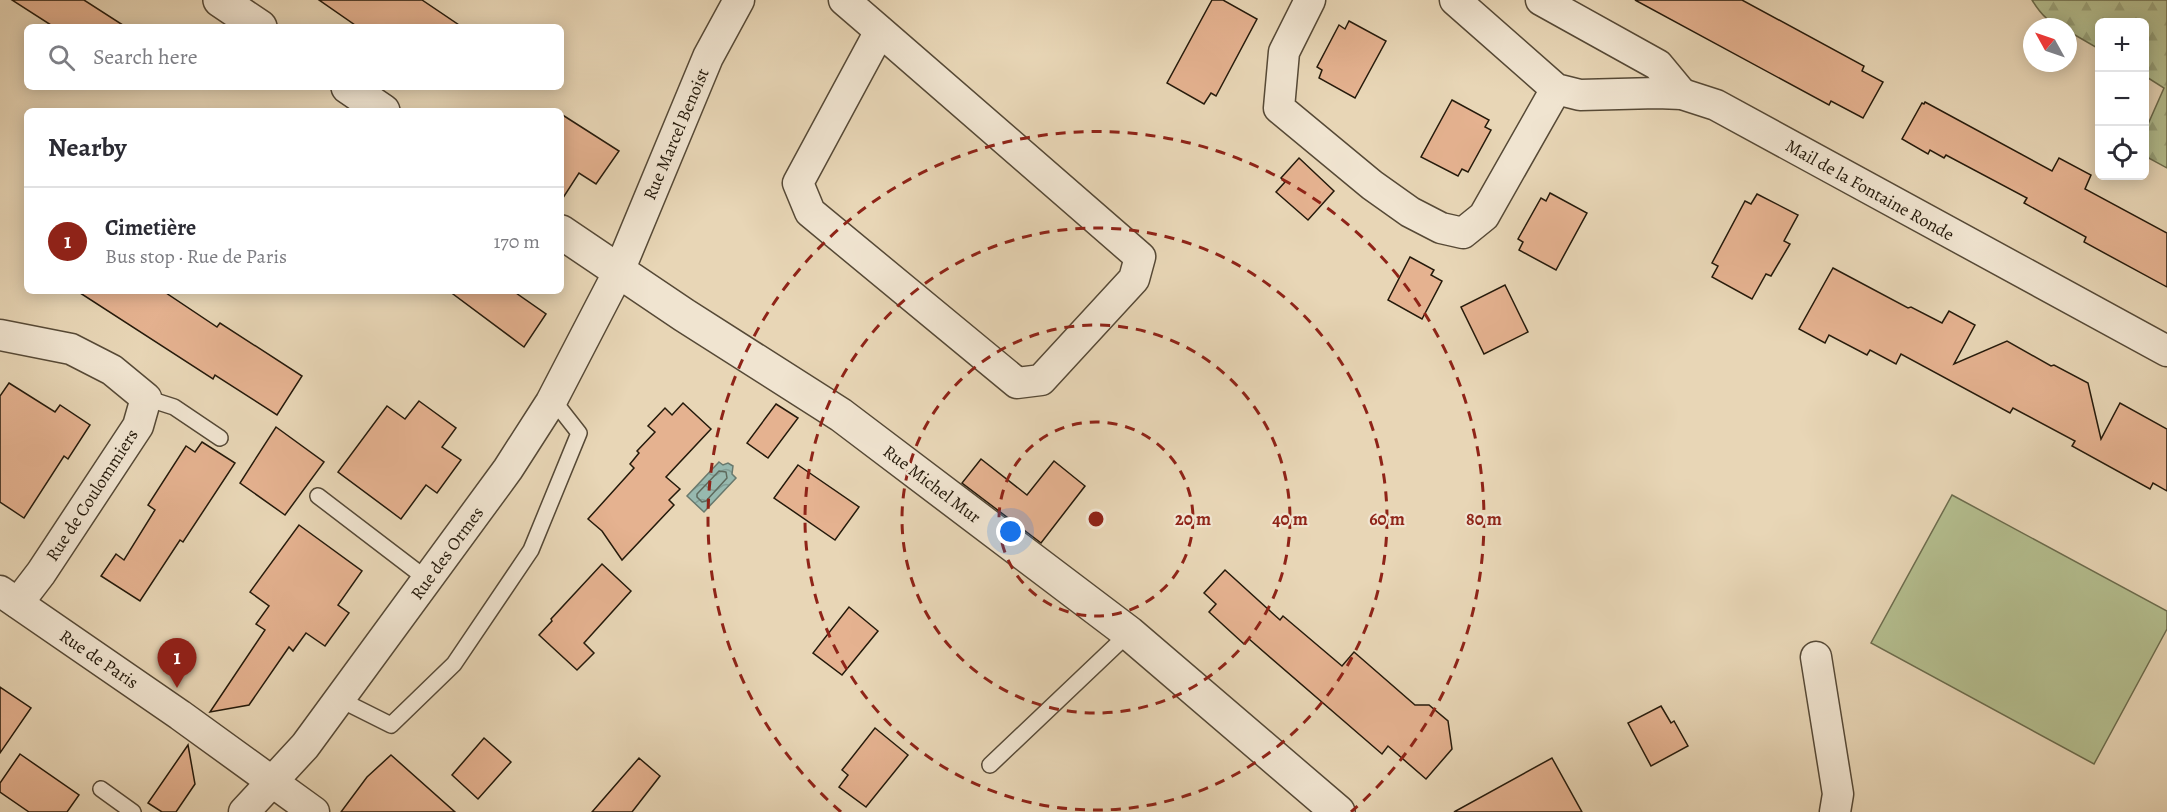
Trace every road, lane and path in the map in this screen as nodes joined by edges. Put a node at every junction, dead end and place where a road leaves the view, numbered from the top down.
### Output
1 (220, 0) edge
2 (739, 0) edge
3 (844, 0) edge
4 (1310, 0) edge
5 (1455, 0) edge
6 (1541, 0) edge
7 (256, 24) edge
8 (880, 31) junction
9 (1556, 89) junction
10 (352, 90) edge
11 (1682, 94) junction
12 (379, 108) edge
13 (564, 234) edge
14 (619, 271) junction
15 (0, 335) edge
16 (2167, 351) edge
17 (146, 398) junction
18 (551, 402) junction
19 (220, 438) dead end
20 (318, 496) dead end
21 (428, 580) junction
22 (9, 597) edge
23 (1129, 633) junction
24 (1816, 657) dead end
25 (339, 698) junction
26 (990, 765) dead end
27 (272, 781) junction
28 (101, 789) dead end
29 (133, 812) edge
30 (244, 812) edge
31 (314, 812) edge
32 (1338, 812) edge
33 (1835, 812) edge

1 - 7 street
2 - 14 street, Rue Marcel Benoist
3 - 8 street
4 - 9 street
5 - 9 street
6 - 11 street
8 - 8 street
9 - 11 street, Mail de la Fontaine Ronde
10 - 12 street
11 - 16 street, Mail de la Fontaine Ronde
13 - 14 street, Rue Michel Mur
14 - 18 street, Rue des Ormes
14 - 23 street, Rue Michel Mur
15 - 17 street
17 - 19 lane
17 - 22 street, Rue de Coulommiers
18 - 21 street, Rue des Ormes
18 - 25 lane
20 - 21 lane
21 - 25 street, Rue des Ormes
22 - 27 street, Rue de Paris
23 - 26 lane
23 - 32 street, Rue Michel Mur
24 - 33 street
25 - 27 street, Rue des Ormes
27 - 30 street, Rue des Ormes
27 - 31 street, Rue de Paris
28 - 29 lane

